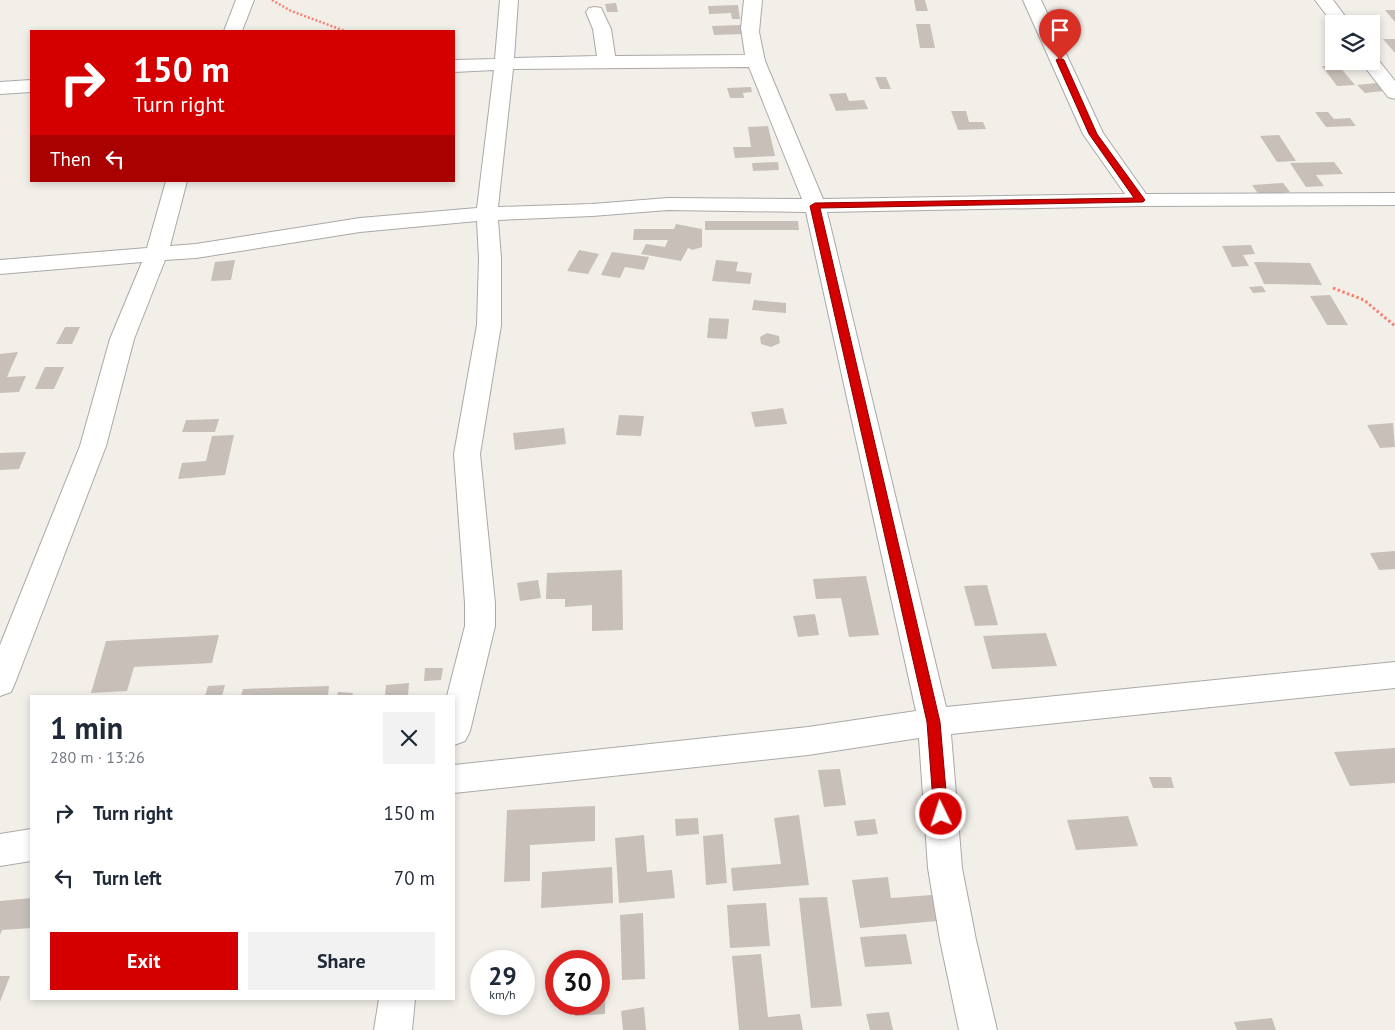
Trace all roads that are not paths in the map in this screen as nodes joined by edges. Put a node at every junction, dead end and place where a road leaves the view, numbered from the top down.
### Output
1 (245, 0) edge
2 (509, 0) edge
3 (753, 0) edge
4 (1032, 0) edge
5 (1324, 0) edge
6 (595, 12) dead end
7 (1335, 15) edge
8 (233, 30) edge
9 (607, 61) junction
10 (756, 61) junction
11 (504, 64) junction
12 (455, 66) edge
13 (1376, 70) edge
14 (30, 86) edge
15 (0, 88) edge
16 (1395, 93) edge
17 (177, 182) edge
18 (1395, 199) edge
19 (1140, 200) junction
20 (815, 206) junction
21 (487, 214) junction
22 (156, 255) junction
23 (0, 267) edge
24 (1395, 675) edge
25 (0, 683) edge
26 (934, 722) junction
27 (455, 727) edge
28 (455, 779) edge
29 (30, 845) edge
30 (0, 850) edge
31 (397, 1000) edge
32 (393, 1030) edge
33 (978, 1030) edge

1 - 8 street
2 - 11 street
3 - 10 street
4 - 19 street
5 - 7 street
6 - 9 street
9 - 10 street
9 - 11 street
10 - 20 street
11 - 12 street
11 - 21 street
13 - 16 street
14 - 15 street
17 - 22 street
18 - 19 street
19 - 20 street
20 - 21 street
20 - 26 street
21 - 22 street
21 - 27 street
22 - 23 street
22 - 25 street
24 - 26 street
26 - 28 street
26 - 33 street
29 - 30 street
31 - 32 street

